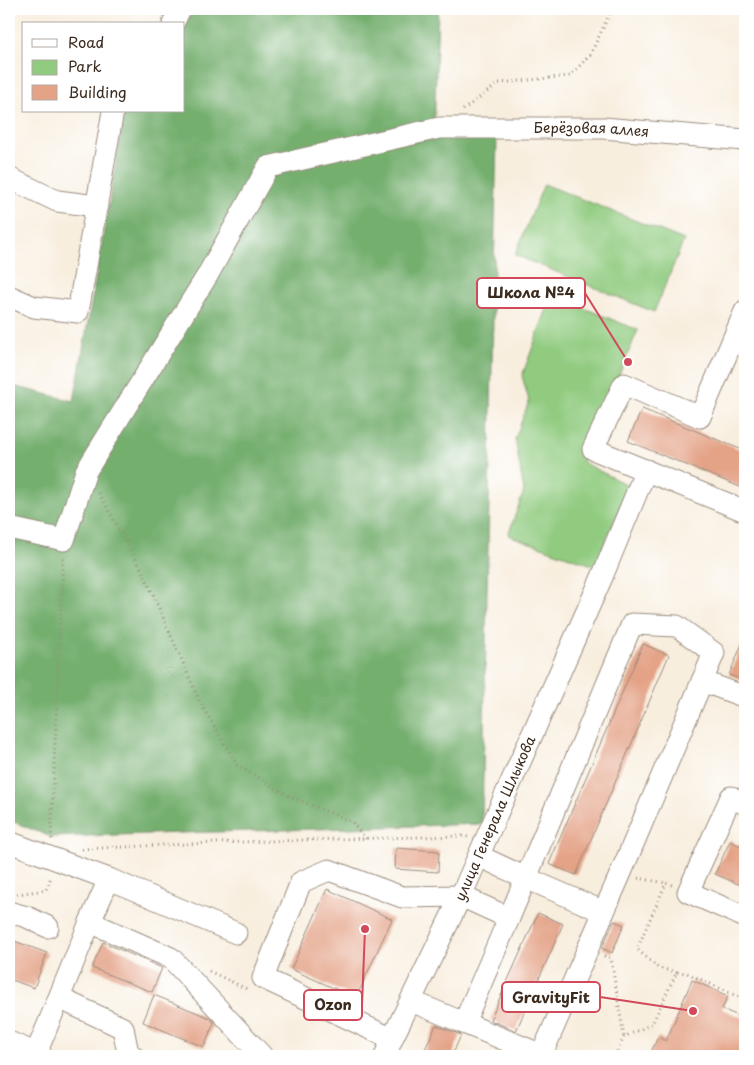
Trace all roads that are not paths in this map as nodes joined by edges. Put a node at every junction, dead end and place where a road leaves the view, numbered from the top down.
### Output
1 (180, 9) edge
2 (174, 22) edge
3 (113, 112) edge
4 (745, 140) edge
5 (9, 178) edge
6 (97, 206) junction
7 (9, 296) edge
8 (745, 311) edge
9 (646, 470) junction
10 (745, 511) edge
11 (9, 528) edge
12 (702, 681) junction
13 (745, 697) edge
14 (745, 804) edge
15 (9, 842) edge
16 (482, 849) junction
17 (526, 878) junction
18 (109, 879) junction
19 (461, 896) junction
20 (9, 912) edge
21 (604, 912) junction
22 (745, 917) edge
23 (509, 918) junction
24 (90, 922) junction
25 (48, 927) dead end
26 (236, 933) dead end
27 (59, 998) junction
28 (411, 1001) junction
29 (464, 1023) junction
30 (9, 1042) edge
31 (389, 1048) edge
32 (38, 1055) edge
33 (133, 1056) edge
34 (262, 1056) edge
35 (541, 1056) edge

1 - 2 street
3 - 6 street
4 - 11 street, Берёзовая аллея
5 - 6 street
6 - 7 street
8 - 9 street
9 - 10 street
9 - 16 street, улица Генерала Шлыкова
12 - 13 street
12 - 17 street
12 - 21 street
14 - 22 street
15 - 18 street
16 - 17 street
16 - 19 street, улица Генерала Шлыкова
17 - 21 street
17 - 23 street
18 - 24 street
18 - 26 street
19 - 23 street
19 - 28 street, улица Генерала Шлыкова
19 - 31 street
20 - 25 street
21 - 35 street
23 - 29 street
24 - 27 street
24 - 34 street
27 - 32 street
27 - 33 street
28 - 29 street
28 - 31 street, улица Генерала Шлыкова
29 - 35 street
30 - 32 street

